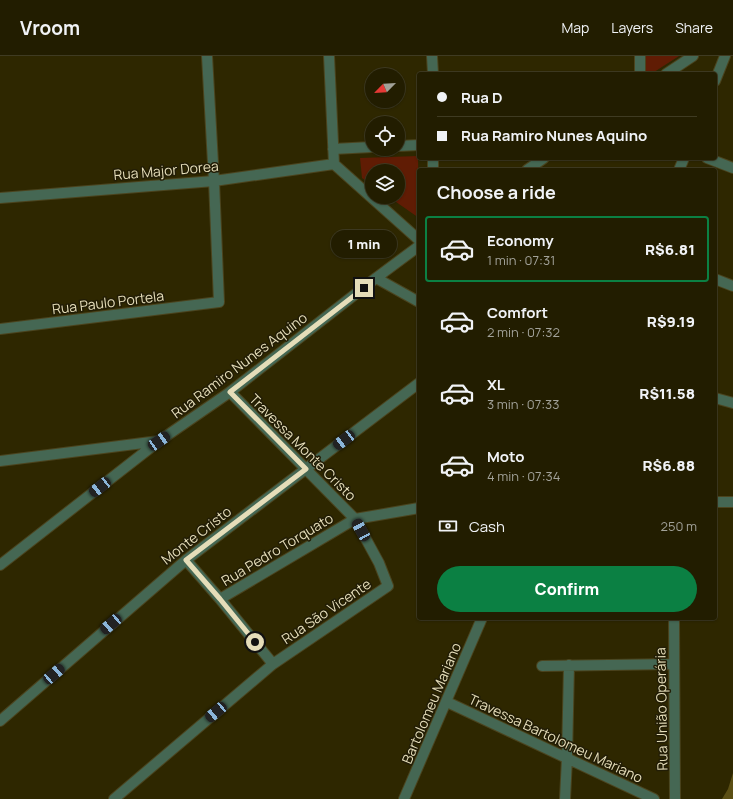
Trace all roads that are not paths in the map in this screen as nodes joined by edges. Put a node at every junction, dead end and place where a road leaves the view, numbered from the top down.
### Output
1 (207, 56) edge
2 (329, 56) edge
3 (432, 56) edge
4 (640, 56) edge
5 (693, 56) edge
6 (725, 56) edge
7 (729, 56) edge
8 (733, 58) edge
9 (432, 72) edge
10 (640, 72) edge
11 (669, 72) edge
12 (717, 76) edge
13 (417, 145) edge
14 (405, 146) edge
15 (365, 147) edge
16 (333, 149) junction
17 (541, 160) edge
18 (711, 160) edge
19 (334, 164) junction
20 (529, 168) edge
21 (733, 168) edge
22 (214, 181) junction
23 (0, 198) edge
24 (417, 238) edge
25 (417, 247) edge
26 (376, 278) junction
27 (717, 280) edge
28 (733, 286) edge
29 (417, 301) edge
30 (0, 329) edge
31 (417, 385) edge
32 (230, 392) junction
33 (717, 399) edge
34 (733, 404) edge
35 (159, 441) junction
36 (0, 461) edge
37 (306, 469) junction
38 (717, 502) edge
39 (733, 502) edge
40 (417, 508) edge
41 (355, 519) junction
42 (186, 560) junction
43 (0, 564) edge
44 (388, 586) joint
45 (220, 599) junction
46 (481, 620) edge
47 (674, 620) edge
48 (273, 664) junction
49 (674, 664) junction
50 (569, 665) junction
51 (542, 666) dead end
52 (447, 702) junction
53 (0, 721) edge
54 (567, 758) junction
55 (114, 799) edge
56 (404, 799) edge
57 (565, 799) edge
58 (654, 799) edge
59 (675, 799) edge

1 - 22 street
2 - 16 street
3 - 9 street
4 - 10 street
5 - 11 street
6 - 12 street
7 - 8 street
13 - 14 street
15 - 16 street
16 - 19 street
17 - 20 street
18 - 21 street
19 - 22 street, Rua Major Dorea
19 - 24 street
22 - 23 street, Rua Major Dorea
22 - 30 street, Rua Paulo Portela
25 - 26 street, Rua Ramiro Nunes Aquino
26 - 29 street
26 - 32 street, Rua Ramiro Nunes Aquino
27 - 28 street
31 - 37 street, Monte Cristo
32 - 35 street, Rua Ramiro Nunes Aquino
32 - 37 street, Travessa Monte Cristo
33 - 34 street
35 - 36 street
35 - 43 street, Rua Ramiro Nunes Aquino
37 - 41 street, Travessa Monte Cristo
37 - 42 street, Monte Cristo
38 - 39 street
40 - 41 street, Rua Pedro Torquato
41 - 44 street, Travessa Monte Cristo
41 - 45 street, Rua Pedro Torquato
42 - 45 street
42 - 53 street, Monte Cristo
44 - 48 street, Rua São Vicente
45 - 48 street
46 - 52 street, Bartolomeu Mariano
47 - 49 street, Rua União Operária
48 - 55 street, Rua São Vicente
49 - 50 street
49 - 59 street, Rua União Operária
50 - 51 street
50 - 54 street
52 - 54 street, Travessa Bartolomeu Mariano
52 - 56 street, Bartolomeu Mariano
54 - 57 street
54 - 58 street, Travessa Bartolomeu Mariano

